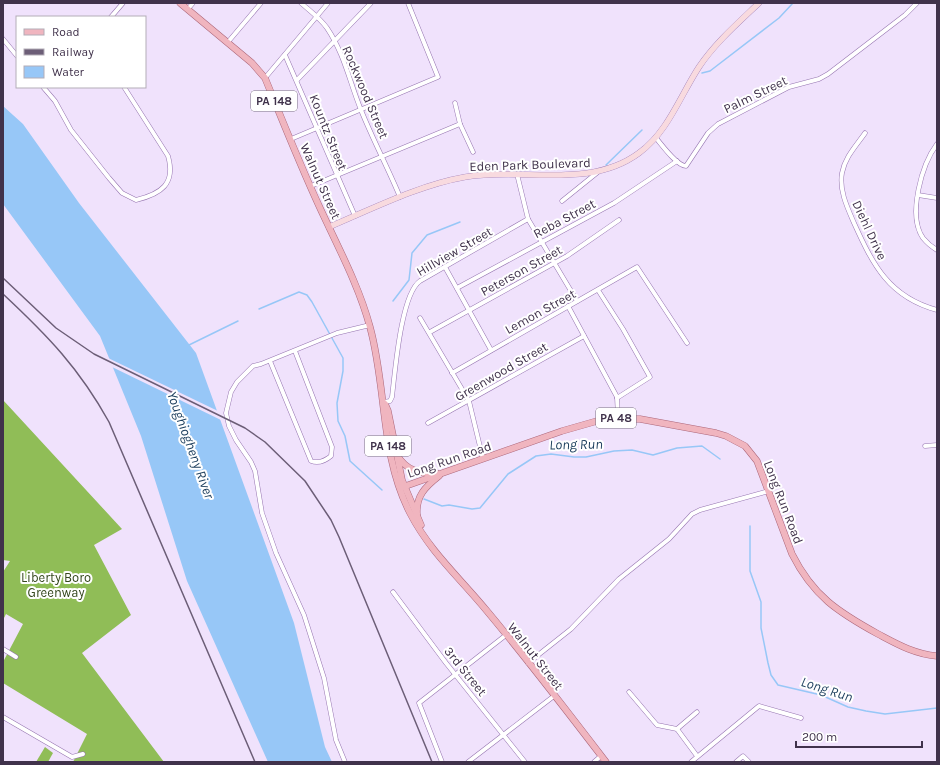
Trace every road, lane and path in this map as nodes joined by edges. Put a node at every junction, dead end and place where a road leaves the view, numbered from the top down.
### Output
1 (123, 3) edge
2 (180, 3) edge
3 (193, 3) edge
4 (261, 3) edge
5 (301, 3) edge
6 (328, 3) edge
7 (371, 3) edge
8 (408, 3) edge
9 (759, 3) edge
10 (917, 3) edge
11 (188, 9) junction
12 (112, 16) edge
13 (317, 16) junction
14 (3, 39) edge
15 (228, 42) junction
16 (335, 42) junction
17 (16, 55) edge
18 (285, 55) junction
19 (265, 78) junction
20 (297, 80) junction
21 (44, 88) edge
22 (125, 88) edge
23 (455, 103) dead end
24 (361, 110) junction
25 (460, 124) junction
26 (316, 128) junction
27 (865, 133) dead end
28 (656, 138) junction
29 (290, 139) junction
30 (937, 144) edge
31 (473, 152) dead end
32 (383, 157) junction
33 (677, 161) junction
34 (598, 172) junction
35 (517, 174) junction
36 (336, 176) junction
37 (311, 186) junction
38 (918, 195) junction
39 (400, 197) junction
40 (937, 198) edge
41 (562, 200) dead end
42 (355, 216) junction
43 (528, 219) junction
44 (619, 220) dead end
45 (329, 227) junction
46 (542, 241) junction
47 (937, 250) edge
48 (554, 263) junction
49 (445, 267) junction
50 (457, 288) junction
51 (598, 290) junction
52 (577, 301) junction
53 (568, 306) junction
54 (469, 310) junction
55 (937, 310) edge
56 (420, 318) dead end
57 (370, 325) junction
58 (430, 332) junction
59 (584, 336) junction
60 (687, 343) dead end
61 (491, 350) junction
62 (295, 351) junction
63 (270, 361) junction
64 (452, 373) junction
65 (617, 398) junction
66 (469, 401) junction
67 (384, 402) junction
68 (618, 418) junction
69 (428, 423) dead end
70 (937, 445) edge
71 (925, 446) dead end
72 (395, 452) junction
73 (483, 459) junction
74 (442, 473) junction
75 (402, 487) junction
76 (769, 491) junction
77 (417, 518) junction
78 (448, 566) junction
79 (393, 592) dead end
80 (506, 635) junction
81 (3, 649) edge
82 (937, 656) edge
83 (16, 657) dead end
84 (528, 663) junction
85 (455, 674) junction
86 (629, 692) dead end
87 (554, 696) junction
88 (697, 712) dead end
89 (3, 717) edge
90 (801, 718) dead end
91 (677, 729) junction
92 (504, 734) junction
93 (83, 754) dead end
94 (601, 756) junction
95 (697, 756) junction
96 (345, 762) edge
97 (442, 762) edge
98 (468, 762) edge
99 (525, 762) edge
100 (594, 762) edge
101 (606, 762) edge
102 (691, 762) edge
103 (736, 762) edge
104 (749, 762) edge

1 - 12 street
2 - 11 main road, Walnut Street / PA 148
3 - 11 street
4 - 15 street
5 - 13 street, Rockwood Street
6 - 13 street
7 - 16 street
8 - 24 street
9 - 28 main road, Eden Park Boulevard
10 - 33 street, Palm Street
11 - 15 main road, Walnut Street / PA 148
13 - 16 street, Rockwood Street
13 - 18 street
14 - 17 street
15 - 19 main road, Walnut Street / PA 148
16 - 20 street
16 - 24 street, Rockwood Street
18 - 19 street
18 - 20 street, Kountz Street
19 - 29 main road, Walnut Street / PA 148
20 - 26 street, Kountz Street
21 - 22 street
23 - 25 street
24 - 26 street
24 - 32 street, Rockwood Street
25 - 31 street
25 - 32 street
26 - 29 street
26 - 36 street, Kountz Street
27 - 55 street, Diehl Drive
28 - 33 street
28 - 34 main road, Eden Park Boulevard
29 - 37 main road, Walnut Street / PA 148
30 - 38 street
32 - 36 street
32 - 39 street, Rockwood Street
33 - 46 street, Reba Street
34 - 35 main road, Eden Park Boulevard
34 - 41 street
35 - 39 main road, Eden Park Boulevard
35 - 43 street
36 - 37 street
36 - 42 street, Kountz Street
37 - 45 main road, Walnut Street / PA 148
38 - 40 street
38 - 47 street
39 - 42 main road, Eden Park Boulevard
42 - 45 main road, Eden Park Boulevard
43 - 46 street
43 - 49 street, Hillview Street
44 - 48 street, Peterson Street
45 - 57 main road, Walnut Street / PA 148
46 - 48 street
46 - 50 street, Reba Street
48 - 52 street
48 - 54 street, Peterson Street
49 - 50 street
49 - 67 street, Hillview Street
50 - 54 street
51 - 52 street, Lemon Street
51 - 60 street, Lemon Street
51 - 65 street
52 - 53 street, Lemon Street
53 - 59 street
53 - 61 street, Lemon Street
54 - 58 street, Peterson Street
54 - 61 street
56 - 58 street
57 - 62 street
57 - 67 main road, Walnut Street / PA 148
58 - 64 street
59 - 65 street
59 - 66 street, Greenwood Street
61 - 64 street, Lemon Street
62 - 63 street
62 - 63 street
63 - 96 street
64 - 66 street
65 - 68 street
66 - 69 street, Greenwood Street
66 - 73 street
67 - 72 main road, Walnut Street / PA 148
67 - 75 main road, Walnut Street / PA 148
68 - 73 main road, Long Run Road / PA 48
68 - 76 main road, Long Run Road / PA 48
70 - 71 street
72 - 74 main road
72 - 75 main road, Walnut Street / PA 148
73 - 74 main road, Long Run Road / PA 48
74 - 75 main road, Long Run Road / PA 48
74 - 77 main road, PA 48
75 - 77 main road, Walnut Street / PA 148
75 - 78 main road, Walnut Street
76 - 82 main road, Long Run Road / PA 48
76 - 84 street
77 - 78 main road, Walnut Street
78 - 80 main road, Walnut Street
79 - 85 street, 3rd Street
80 - 84 main road, Walnut Street
80 - 85 street
81 - 83 street
84 - 87 main road, Walnut Street
85 - 92 street, 3rd Street
85 - 97 street
86 - 91 street
87 - 92 street
87 - 94 main road, Walnut Street
88 - 91 street
89 - 93 street
90 - 95 street
91 - 95 street
92 - 98 street
92 - 99 street, 3rd Street
94 - 100 street
94 - 101 main road, Walnut Street
95 - 102 street
103 - 104 street

